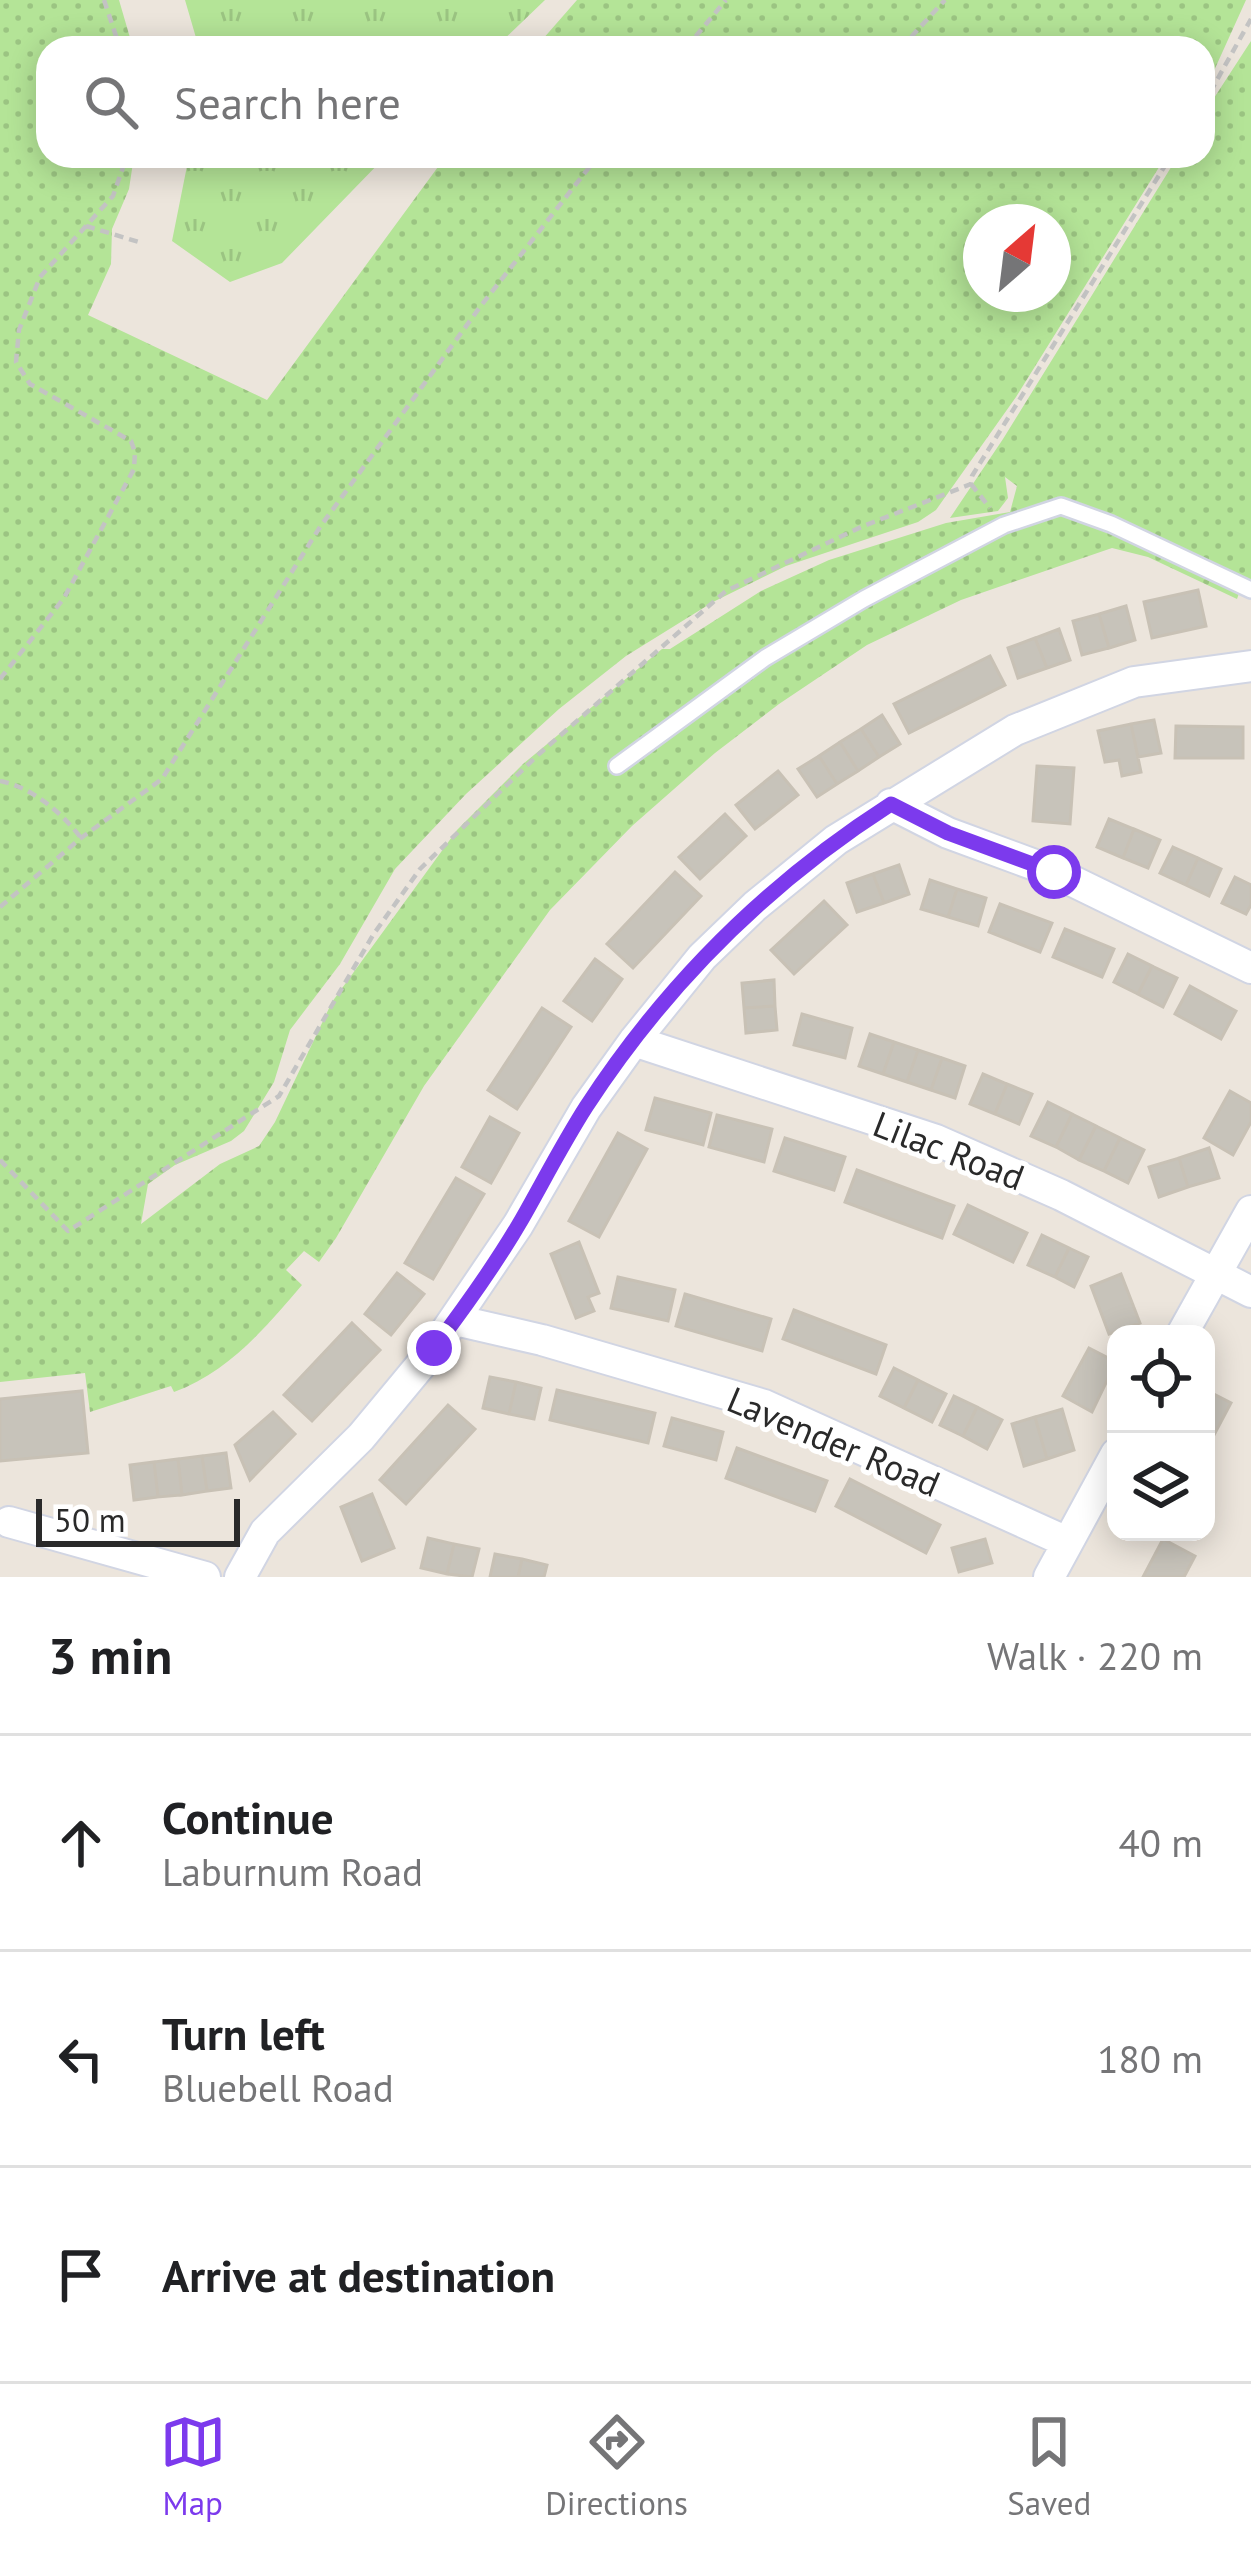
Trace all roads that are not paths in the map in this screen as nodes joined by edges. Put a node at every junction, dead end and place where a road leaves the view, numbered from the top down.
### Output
1 (1251, 590) edge
2 (1251, 666) edge
3 (617, 766) dead end
4 (891, 804) junction
5 (1251, 968) edge
6 (634, 1041) junction
7 (1251, 1210) edge
8 (1216, 1273) junction
9 (1251, 1292) edge
10 (455, 1320) junction
11 (1187, 1325) edge
12 (1107, 1470) edge
13 (9, 1522) dead end
14 (1067, 1542) junction
15 (205, 1577) edge
16 (240, 1577) edge
17 (1049, 1577) edge

1 - 3 lane
2 - 4 street
4 - 5 street
4 - 6 street
6 - 8 street, Lilac Road
6 - 10 street
7 - 8 street
8 - 9 street, Lilac Road
8 - 11 street
10 - 14 street, Lavender Road
10 - 16 street
12 - 14 street
13 - 15 street
14 - 17 street

